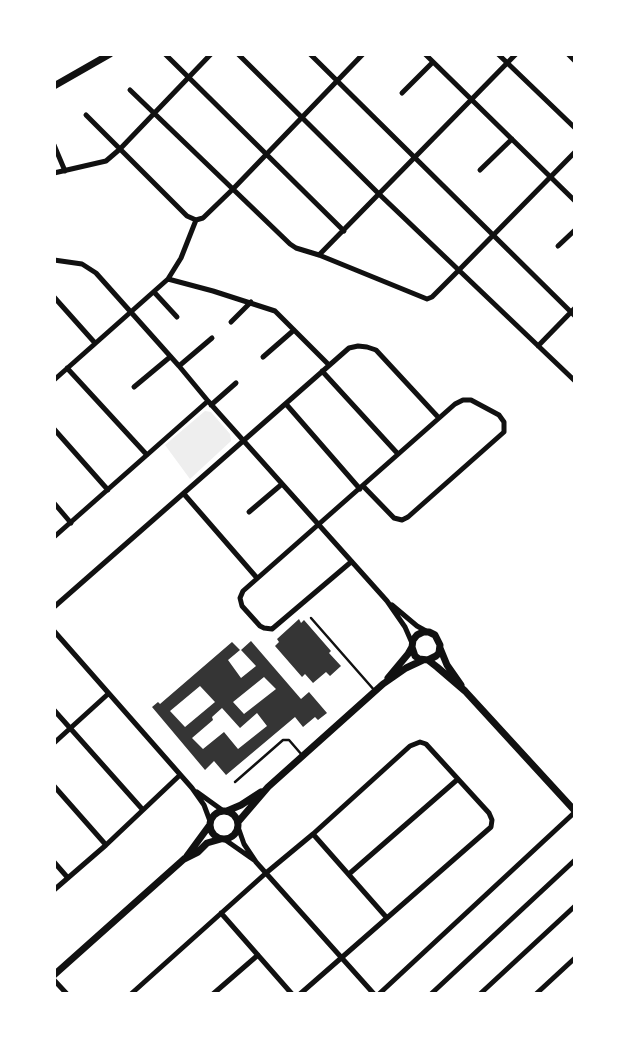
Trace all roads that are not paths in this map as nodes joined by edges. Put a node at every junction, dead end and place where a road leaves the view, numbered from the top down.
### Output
1 (110, 54) edge
2 (164, 54) edge
3 (211, 54) edge
4 (238, 54) edge
5 (310, 54) edge
6 (363, 54) edge
7 (425, 54) edge
8 (498, 54) edge
9 (516, 54) edge
10 (568, 54) edge
11 (575, 61) edge
12 (433, 62) junction
13 (508, 63) junction
14 (188, 78) junction
15 (336, 81) junction
16 (54, 86) edge
17 (131, 90) dead end
18 (402, 93) dead end
19 (472, 100) junction
20 (153, 112) junction
21 (86, 115) dead end
22 (301, 118) junction
23 (575, 128) edge
24 (512, 139) junction
25 (54, 145) edge
26 (120, 149) junction
27 (575, 152) edge
28 (266, 155) junction
29 (414, 159) junction
30 (480, 170) dead end
31 (65, 171) junction
32 (54, 173) edge
33 (550, 177) junction
34 (233, 189) junction
35 (379, 194) junction
36 (575, 201) edge
37 (196, 220) junction
38 (575, 230) edge
39 (344, 231) junction
40 (493, 236) junction
41 (558, 246) dead end
42 (319, 255) junction
43 (54, 260) edge
44 (458, 271) junction
45 (168, 279) junction
46 (154, 292) junction
47 (55, 300) edge
48 (251, 302) junction
49 (573, 312) edge
50 (131, 313) junction
51 (177, 317) dead end
52 (231, 322) dead end
53 (294, 330) junction
54 (212, 338) dead end
55 (96, 343) junction
56 (538, 346) junction
57 (170, 357) junction
58 (263, 357) dead end
59 (328, 365) junction
60 (179, 366) junction
61 (67, 368) junction
62 (322, 371) junction
63 (54, 380) edge
64 (575, 381) edge
65 (236, 383) dead end
66 (134, 387) dead end
67 (209, 403) junction
68 (286, 404) junction
69 (438, 417) junction
70 (54, 429) edge
71 (243, 441) junction
72 (398, 454) junction
73 (147, 455) junction
74 (282, 485) junction
75 (361, 487) junction
76 (108, 489) junction
77 (184, 494) junction
78 (54, 503) edge
79 (249, 512) dead end
80 (71, 523) junction
81 (319, 525) junction
82 (54, 537) edge
83 (351, 562) junction
84 (257, 578) junction
85 (387, 601) junction
86 (54, 607) edge
87 (311, 618) dead end
88 (54, 631) edge
89 (426, 632) junction
90 (412, 645) junction
91 (440, 648) junction
92 (425, 660) junction
93 (383, 684) junction
94 (375, 691) junction
95 (465, 691) junction
96 (108, 694) junction
97 (54, 710) edge
98 (71, 729) junction
99 (54, 743) edge
100 (303, 755) junction
101 (180, 775) junction
102 (458, 779) junction
103 (235, 782) dead end
104 (54, 786) edge
105 (192, 788) junction
106 (268, 788) junction
107 (573, 807) edge
108 (143, 810) junction
109 (225, 811) junction
110 (210, 823) junction
111 (238, 824) junction
112 (313, 834) junction
113 (223, 839) junction
114 (106, 845) junction
115 (184, 859) junction
116 (575, 860) edge
117 (54, 862) edge
118 (256, 862) junction
119 (266, 873) junction
120 (349, 874) junction
121 (68, 878) junction
122 (54, 890) edge
123 (575, 906) edge
124 (221, 913) junction
125 (387, 918) junction
126 (258, 955) junction
127 (342, 958) junction
128 (575, 958) edge
129 (54, 977) edge
130 (139, 986) junction
131 (67, 994) edge
132 (131, 994) edge
133 (145, 994) edge
134 (214, 994) edge
135 (292, 994) edge
136 (300, 994) edge
137 (376, 994) edge
138 (431, 994) edge
139 (480, 994) edge
140 (537, 994) edge

1 - 16 street
2 - 14 street
3 - 14 street
4 - 22 street
5 - 15 street
6 - 15 street
7 - 12 street
8 - 13 street
9 - 13 street
10 - 11 street
12 - 18 street
12 - 19 street
13 - 19 street
13 - 23 street
14 - 20 street
14 - 28 street
15 - 22 street
15 - 29 street
17 - 20 street
19 - 24 street
19 - 29 street
20 - 26 street
20 - 34 street
21 - 26 street
22 - 28 street
22 - 35 street
24 - 30 street
24 - 33 street
25 - 31 street
26 - 31 street
26 - 37 street
27 - 33 street
28 - 34 street
28 - 39 street
29 - 35 street
29 - 40 street
31 - 32 street
33 - 36 street
33 - 40 street
34 - 37 street
34 - 42 street
35 - 39 street
35 - 44 street
37 - 45 street
38 - 41 street
39 - 42 street
40 - 44 street
40 - 49 street
42 - 44 street
43 - 50 street
44 - 56 street
45 - 46 street
45 - 48 street
46 - 50 street
46 - 51 street
47 - 55 street
48 - 52 street
48 - 53 street
49 - 56 street
50 - 55 street
50 - 57 street
53 - 58 street
53 - 59 street
54 - 60 street
55 - 61 street
56 - 64 street
57 - 60 street
57 - 66 street
59 - 62 street
59 - 69 street
60 - 67 street
61 - 63 street
61 - 73 street
62 - 68 street
62 - 72 street
65 - 67 street
67 - 71 street
67 - 73 street
68 - 71 street
68 - 75 street
69 - 72 street
69 - 75 street
70 - 76 street
71 - 74 street
71 - 77 street
72 - 75 street
73 - 76 street
74 - 79 street
74 - 81 street
75 - 81 street
76 - 80 street
77 - 84 street
77 - 86 street
78 - 80 street
80 - 82 street
81 - 83 street
81 - 84 street
83 - 84 street
83 - 85 street
85 - 89 street
85 - 90 street
87 - 94 lane
88 - 96 street
89 - 90 street
89 - 91 street
90 - 92 street
90 - 93 street
91 - 92 street
91 - 95 street
92 - 93 street
92 - 95 street
93 - 94 street
94 - 100 street
95 - 107 street
96 - 98 street
96 - 101 street
97 - 98 street
98 - 99 street
98 - 108 street
100 - 103 lane
100 - 106 street
101 - 105 street
101 - 108 street
102 - 112 street
102 - 120 street
102 - 125 street
104 - 114 street
105 - 109 street
105 - 110 street
106 - 109 street
106 - 111 street
107 - 137 street
108 - 114 street
109 - 110 street
109 - 111 street
110 - 113 street
110 - 115 street
111 - 113 street
111 - 118 street
112 - 119 street
112 - 120 street
113 - 115 street
113 - 118 street
114 - 121 street
115 - 129 street
116 - 138 street
117 - 121 street
118 - 119 street
119 - 124 street
119 - 127 street
120 - 125 street
121 - 122 street
123 - 139 street
124 - 126 street
124 - 130 street
125 - 127 street
126 - 134 street
126 - 135 street
127 - 136 street
127 - 137 street
128 - 140 street
129 - 131 street
130 - 132 street
130 - 133 street

